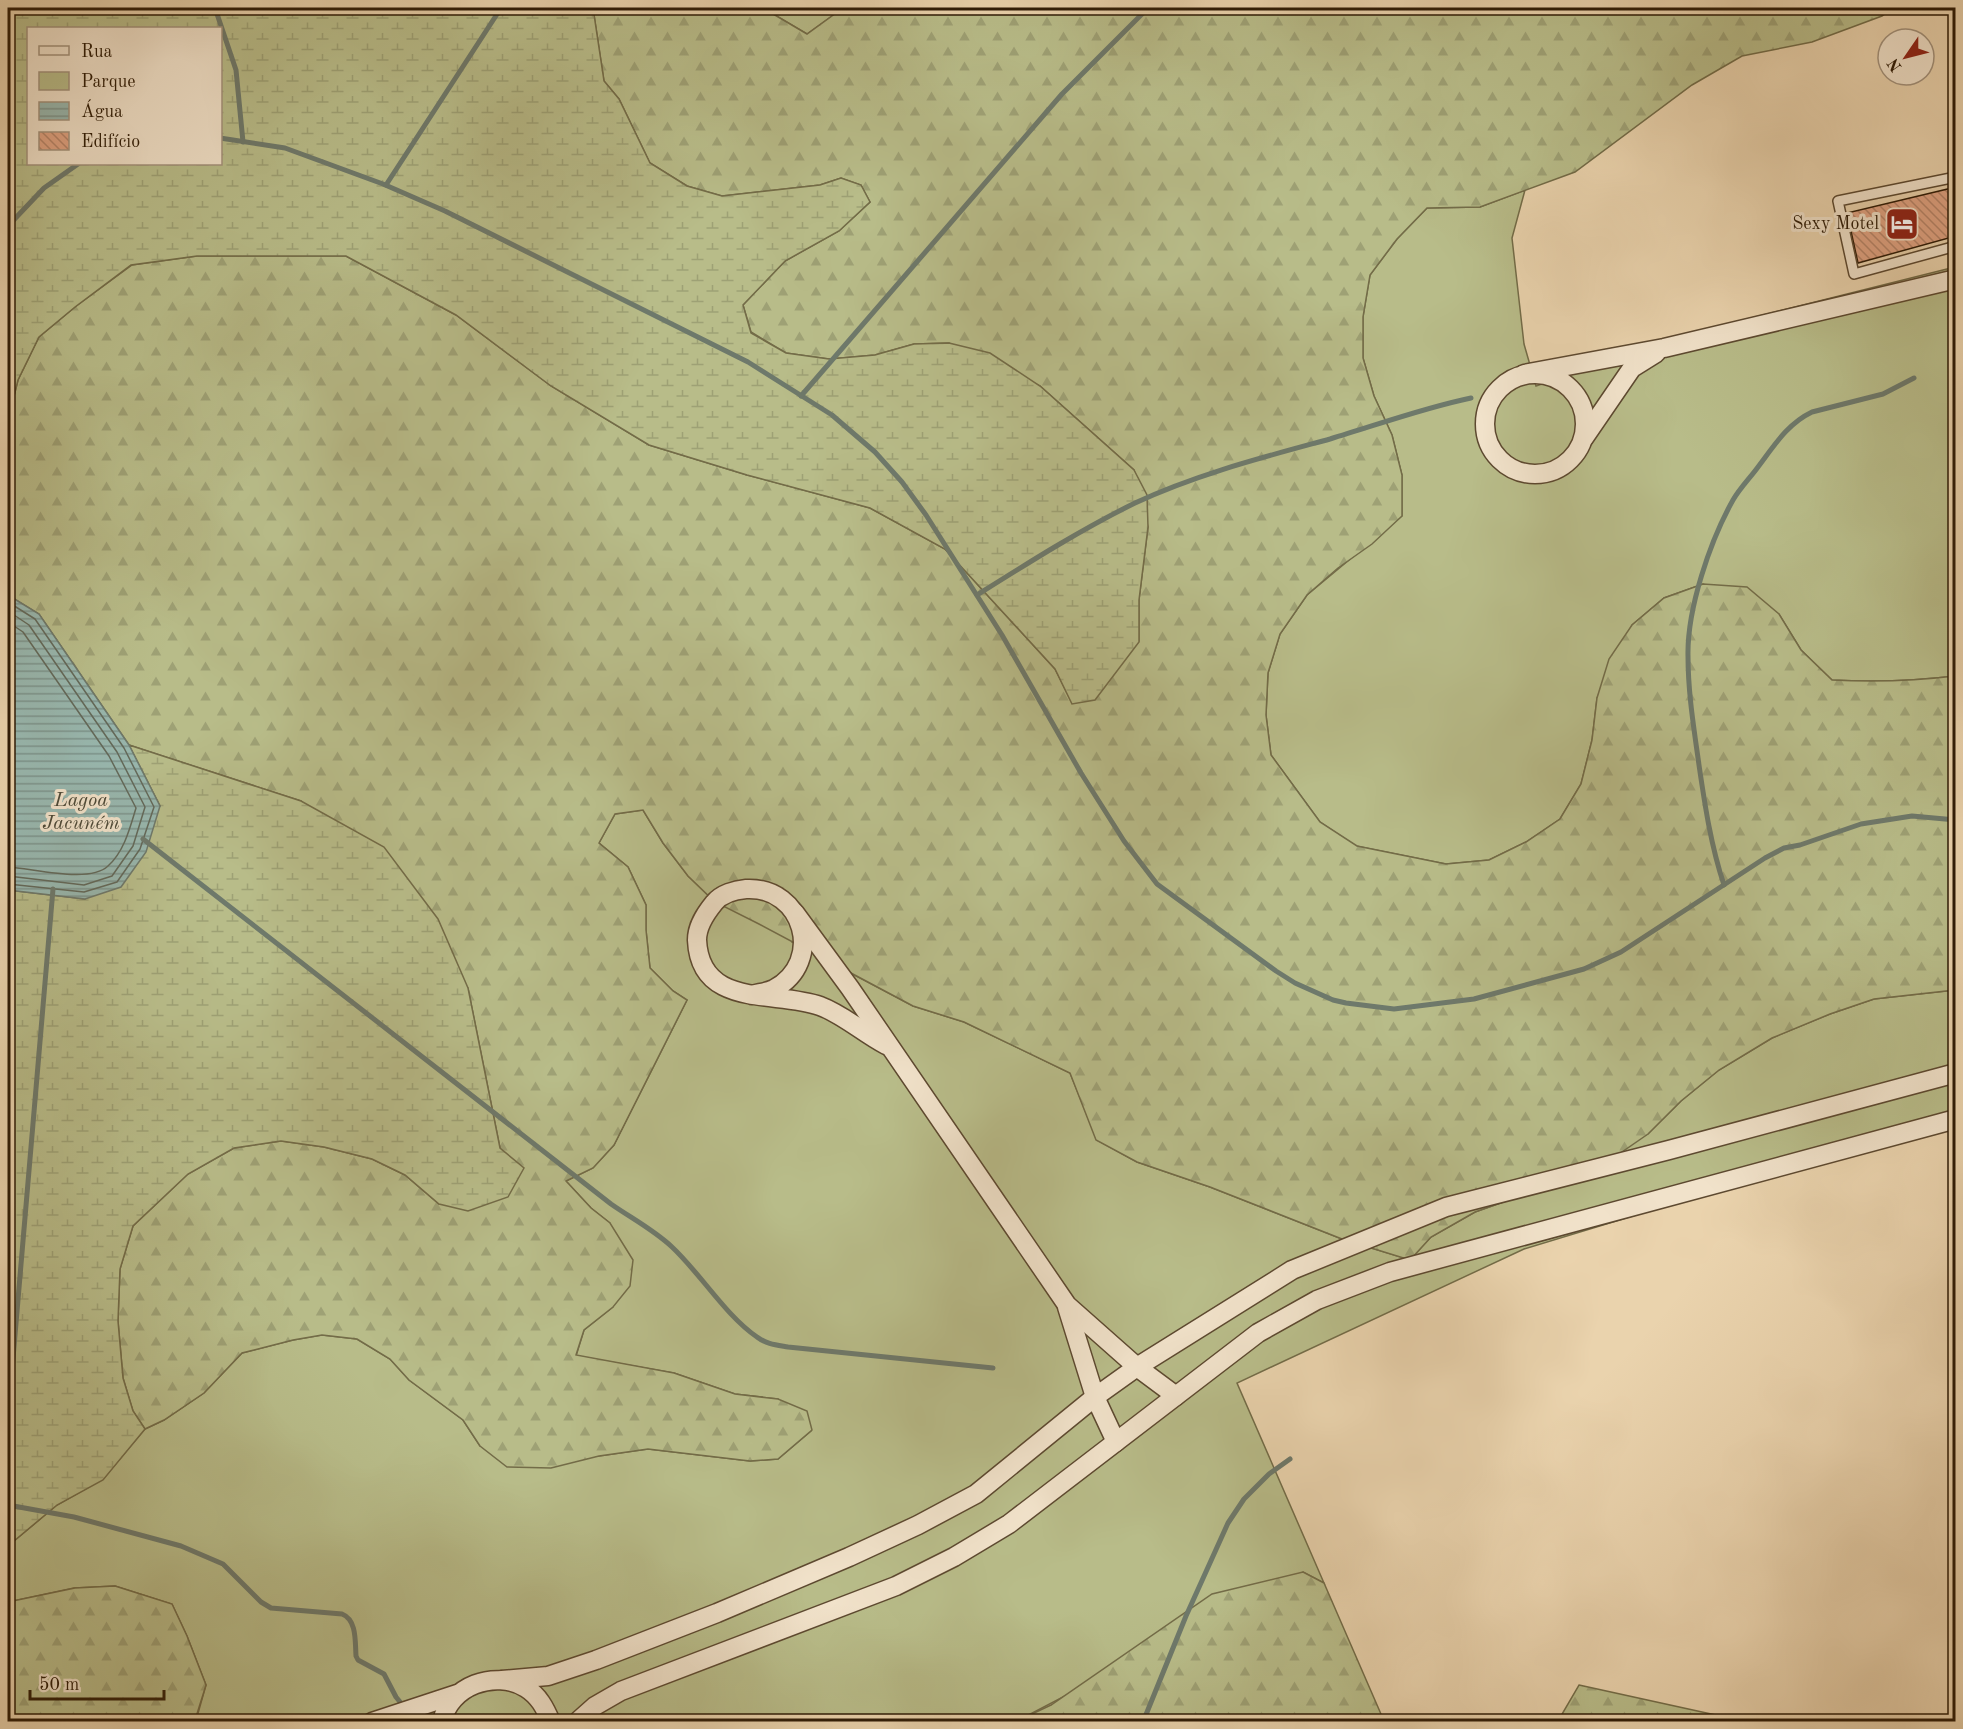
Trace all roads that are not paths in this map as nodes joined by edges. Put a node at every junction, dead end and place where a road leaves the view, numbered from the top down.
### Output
1 (1956, 177) edge
2 (1956, 246) edge
3 (1956, 279) edge
4 (1664, 348) junction
5 (1524, 375) junction
6 (1583, 440) junction
7 (795, 913) junction
8 (752, 995) junction
9 (890, 1048) junction
10 (1956, 1073) edge
11 (1956, 1119) edge
12 (1066, 1305) junction
13 (1137, 1367) junction
14 (1095, 1396) junction
15 (1176, 1396) junction
16 (1116, 1442) junction
17 (502, 1680) junction
18 (458, 1694) junction
19 (372, 1722) edge
20 (442, 1722) edge
21 (551, 1722) edge
22 (577, 1722) edge

1 - 2 lane
3 - 4 street
4 - 5 street
4 - 6 street
5 - 6 street
5 - 6 street
7 - 8 street
7 - 8 street
7 - 9 street
8 - 9 street
9 - 12 street
10 - 13 street
11 - 15 street
12 - 13 street
12 - 14 street
13 - 14 street
13 - 15 street
14 - 16 street
14 - 17 street
15 - 16 street
16 - 22 street
17 - 18 street
17 - 21 street
18 - 19 street
18 - 20 street

